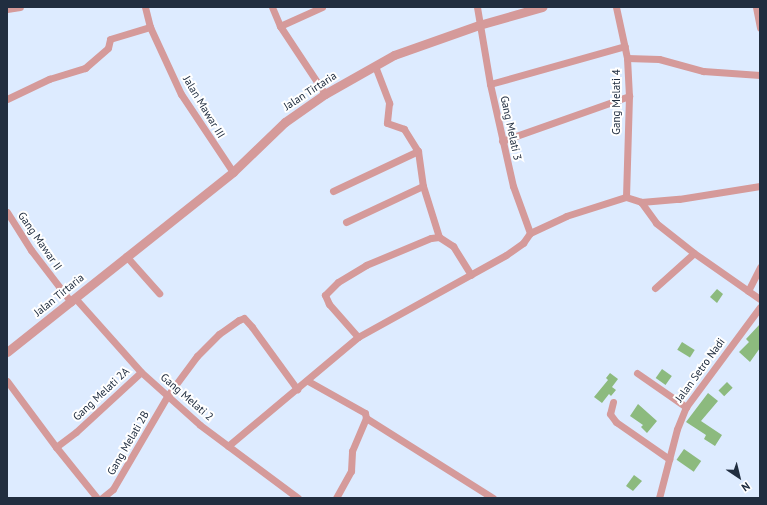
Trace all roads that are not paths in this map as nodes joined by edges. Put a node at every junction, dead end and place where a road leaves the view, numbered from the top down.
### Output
1 (145, 7) edge
2 (272, 7) edge
3 (322, 7) edge
4 (477, 7) edge
5 (542, 7) edge
6 (616, 7) edge
7 (756, 7) edge
8 (479, 25) junction
9 (280, 26) junction
10 (150, 28) junction
11 (760, 28) edge
12 (625, 46) junction
13 (627, 58) junction
14 (375, 66) junction
15 (760, 75) edge
16 (490, 84) junction
17 (325, 94) junction
18 (629, 96) junction
19 (7, 99) edge
20 (502, 141) junction
21 (418, 151) junction
22 (233, 172) junction
23 (423, 186) junction
24 (760, 186) edge
25 (333, 191) dead end
26 (626, 197) junction
27 (641, 202) junction
28 (7, 212) edge
29 (346, 222) dead end
30 (530, 233) junction
31 (439, 237) junction
32 (694, 253) junction
33 (126, 256) junction
34 (760, 267) edge
35 (471, 275) junction
36 (655, 288) dead end
37 (748, 291) junction
38 (159, 293) dead end
39 (760, 299) edge
40 (73, 300) junction
41 (760, 307) edge
42 (358, 337) junction
43 (7, 352) edge
44 (141, 372) junction
45 (637, 374) dead end
46 (7, 381) edge
47 (308, 381) junction
48 (297, 389) junction
49 (168, 396) junction
50 (613, 402) dead end
51 (686, 407) junction
52 (366, 418) junction
53 (228, 446) junction
54 (56, 447) junction
55 (669, 459) junction
56 (97, 498) edge
57 (102, 498) edge
58 (298, 498) edge
59 (336, 498) edge
60 (492, 498) edge
61 (659, 498) edge

1 - 10 street, Jalan Mawar III
2 - 9 street
3 - 9 street
4 - 8 street, Gang Melati 3
5 - 8 street, Jalan Tirtaria
6 - 12 street, Gang Melati 4
7 - 11 street
8 - 14 street, Jalan Tirtaria
8 - 16 street, Gang Melati 3
9 - 17 street
10 - 19 street
10 - 22 street, Jalan Mawar III
12 - 13 street, Gang Melati 4
12 - 16 street
13 - 15 street
13 - 18 street, Gang Melati 4
14 - 17 street, Jalan Tirtaria
14 - 21 street
16 - 20 street, Gang Melati 3
17 - 22 street, Jalan Tirtaria
18 - 20 street
18 - 26 street, Gang Melati 4
20 - 30 street, Gang Melati 3
21 - 23 street
21 - 25 street
22 - 33 street, Jalan Tirtaria
23 - 29 street
23 - 31 street
24 - 27 street
26 - 27 street
26 - 30 street
27 - 32 street
28 - 40 street, Gang Mawar II
30 - 35 street
31 - 35 street
31 - 42 street
32 - 36 street
32 - 37 street
33 - 38 street
33 - 40 street, Jalan Tirtaria
34 - 37 street
35 - 42 street
37 - 39 street
40 - 43 street, Jalan Tirtaria
40 - 44 street, Gang Melati 2
41 - 51 street, Jalan Setro Nadi
42 - 47 street
44 - 49 street, Gang Melati 2
44 - 54 street, Gang Melati 2A
45 - 51 street
46 - 54 street
47 - 48 street
47 - 52 street
48 - 49 street, Gang Melati 2B
48 - 53 street
49 - 53 street, Gang Melati 2
49 - 57 street, Gang Melati 2B
50 - 55 street
51 - 55 street, Jalan Setro Nadi
52 - 59 street
52 - 60 street
53 - 58 street, Gang Melati 2
54 - 56 street
55 - 61 street, Jalan Setro Nadi

